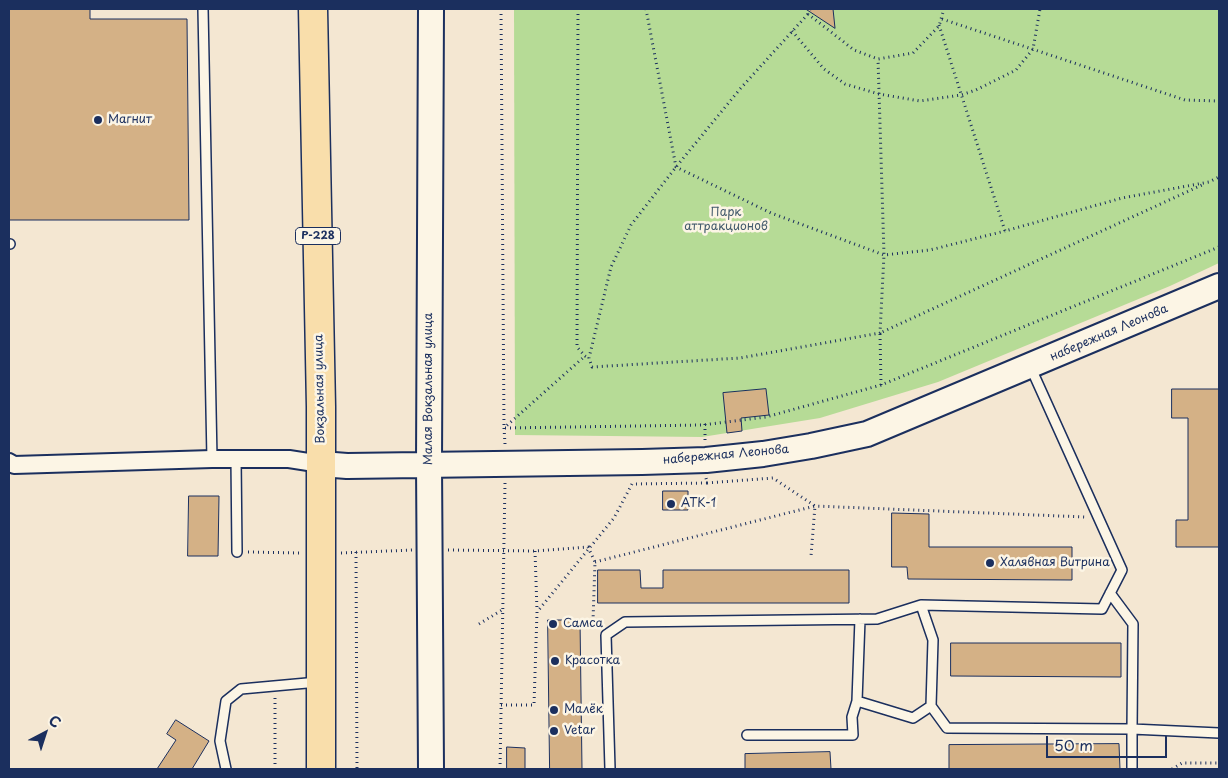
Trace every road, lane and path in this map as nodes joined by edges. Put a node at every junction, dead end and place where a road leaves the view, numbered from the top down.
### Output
1 (203, 9) edge
2 (313, 9) edge
3 (431, 9) edge
4 (501, 9) edge
5 (578, 9) edge
6 (646, 9) edge
7 (810, 9) edge
8 (944, 9) edge
9 (1040, 9) edge
10 (808, 14) junction
11 (942, 19) junction
12 (939, 25) junction
13 (792, 31) junction
14 (1033, 49) junction
15 (878, 59) junction
16 (879, 94) junction
17 (962, 95) junction
18 (1219, 101) edge
19 (676, 167) junction
20 (1219, 177) edge
21 (1210, 182) junction
22 (1005, 231) junction
23 (1219, 247) edge
24 (884, 255) junction
25 (1219, 286) edge
26 (880, 333) junction
27 (585, 356) junction
28 (589, 358) junction
29 (1030, 366) junction
30 (881, 385) junction
31 (705, 424) junction
32 (504, 428) junction
33 (212, 459) junction
34 (236, 459) junction
35 (9, 462) edge
36 (321, 464) junction
37 (429, 464) junction
38 (506, 465) junction
39 (706, 471) junction
40 (815, 506) junction
41 (1098, 518) junction
42 (588, 548) junction
43 (429, 550) junction
44 (504, 550) junction
45 (534, 550) junction
46 (237, 552) dead end
47 (356, 552) dead end
48 (811, 556) dead end
49 (595, 562) junction
50 (1110, 593) junction
51 (921, 604) junction
52 (503, 610) junction
53 (537, 612) junction
54 (860, 619) junction
55 (479, 624) dead end
56 (606, 635) junction
57 (321, 682) junction
58 (271, 686) junction
59 (857, 701) junction
60 (501, 705) junction
61 (931, 706) junction
62 (1132, 729) junction
63 (1219, 734) edge
64 (747, 735) dead end
65 (1219, 763) edge
66 (226, 769) edge
67 (275, 769) edge
68 (321, 769) edge
69 (357, 769) edge
70 (431, 769) edge
71 (500, 769) edge
72 (610, 769) edge
73 (1132, 769) edge
74 (1172, 769) edge

1 - 33 lane
2 - 36 highway, Вокзальная улица / Р-228
3 - 37 main road, Малая Вокзальная улица
4 - 32 path
5 - 27 path
6 - 19 path
7 - 10 path
8 - 11 path
9 - 14 path
10 - 13 path
10 - 15 path
11 - 12 path
11 - 14 path
12 - 15 path
12 - 17 path
13 - 16 path
13 - 19 path
14 - 17 path
14 - 18 path
15 - 16 path
16 - 17 path
16 - 24 path
17 - 22 path
19 - 24 path
19 - 28 path
20 - 21 path
21 - 22 path
21 - 26 path
22 - 24 path
23 - 30 path
24 - 26 path
25 - 29 main road, набережная Леонова
26 - 28 path
26 - 30 path
27 - 28 path
27 - 32 path
29 - 39 main road, набережная Леонова
29 - 41 lane
30 - 31 path
31 - 32 path
31 - 39 path
32 - 38 path
33 - 34 street
33 - 35 street
34 - 36 street
34 - 46 lane
36 - 37 main road, набережная Леонова
36 - 57 highway, Вокзальная улица / Р-228
37 - 38 main road, набережная Леонова
37 - 43 main road, Малая Вокзальная улица
38 - 39 main road, набережная Леонова
38 - 44 path
39 - 40 path
39 - 42 path
40 - 41 path
40 - 48 path
40 - 49 path
41 - 50 lane
42 - 45 path
42 - 49 path
42 - 53 path
43 - 44 path
43 - 70 main road, Малая Вокзальная улица
44 - 45 path
44 - 52 path
45 - 53 path
47 - 69 path
49 - 56 path
50 - 51 lane
50 - 62 lane
51 - 54 lane
51 - 61 lane
52 - 55 path
52 - 60 path
53 - 60 path
54 - 56 lane
54 - 59 lane
56 - 72 lane
57 - 58 lane
57 - 68 highway, Вокзальная улица / Р-228
58 - 66 lane
58 - 67 path
59 - 61 lane
59 - 64 lane
60 - 71 path
61 - 62 lane
62 - 63 lane
62 - 73 lane
65 - 74 path

